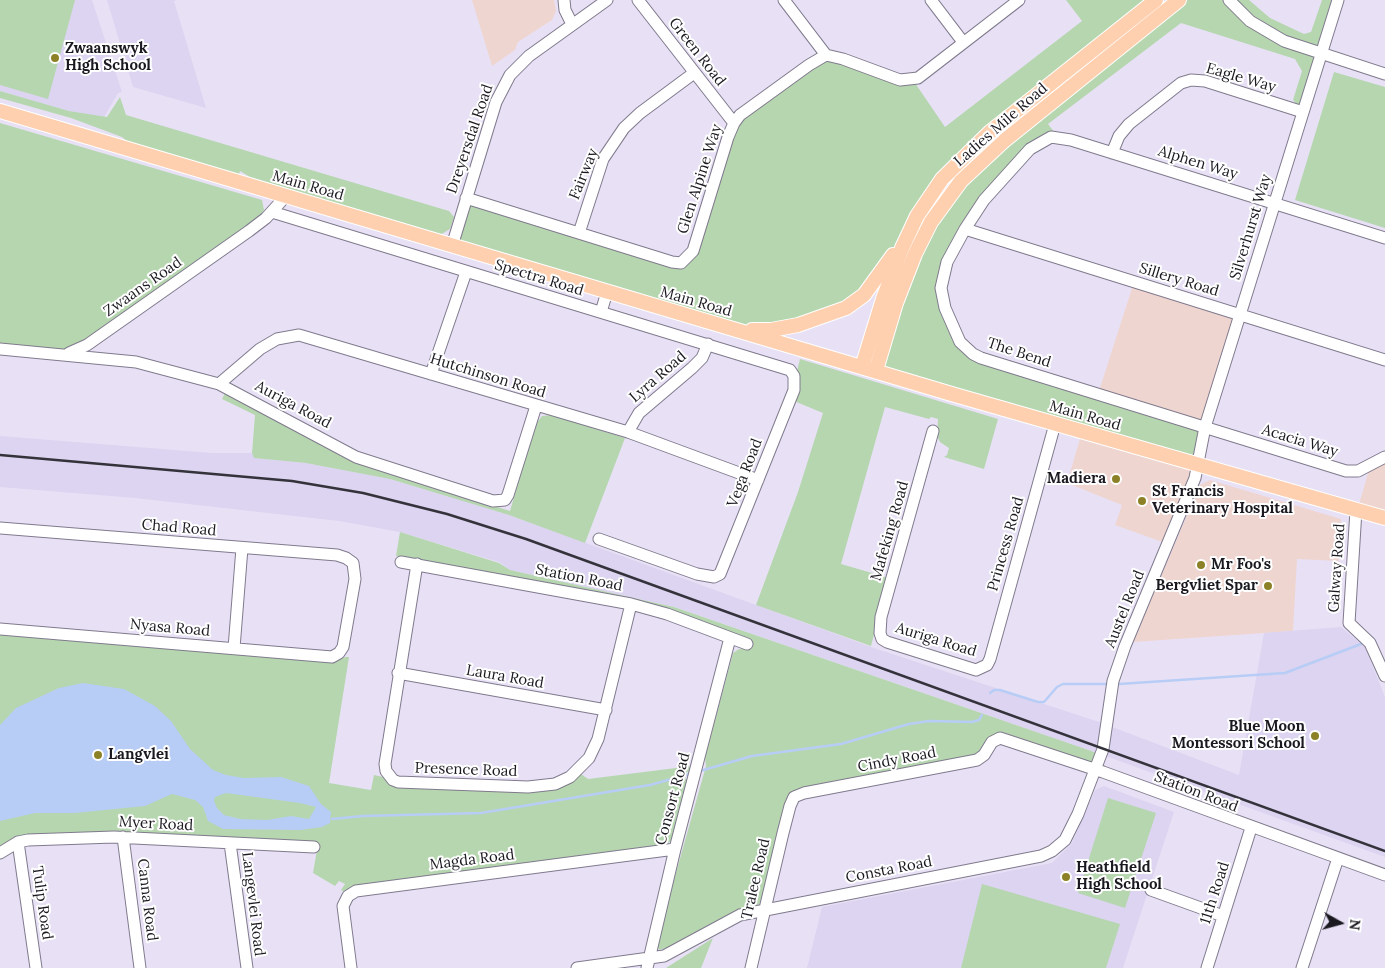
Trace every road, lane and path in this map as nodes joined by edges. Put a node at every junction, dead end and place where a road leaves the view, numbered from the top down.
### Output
1 (564, 0) edge
2 (607, 0) edge
3 (638, 0) edge
4 (784, 0) edge
5 (931, 0) edge
6 (1019, 0) edge
7 (1156, 0) edge
8 (1179, 0) edge
9 (1229, 0) edge
10 (1338, 0) edge
11 (572, 24) junction
12 (963, 42) junction
13 (1321, 54) junction
14 (826, 55) junction
15 (694, 73) junction
16 (1385, 74) edge
17 (0, 111) edge
18 (1302, 112) junction
19 (734, 123) junction
20 (1058, 137) joint
21 (1112, 153) junction
22 (285, 197) junction
23 (466, 198) junction
24 (1275, 204) junction
25 (272, 212) junction
26 (917, 216) junction
27 (965, 229) junction
28 (579, 233) junction
29 (1385, 238) edge
30 (452, 246) junction
31 (466, 272) junction
32 (606, 292) junction
33 (601, 312) junction
34 (1240, 315) junction
35 (719, 325) junction
36 (708, 344) junction
37 (0, 349) edge
38 (65, 354) junction
39 (1385, 360) edge
40 (869, 369) junction
41 (431, 374) junction
42 (794, 376) joint
43 (219, 384) junction
44 (536, 406) junction
45 (1055, 424) junction
46 (1205, 427) junction
47 (933, 431) dead end
48 (628, 432) junction
49 (1385, 457) edge
50 (1198, 464) junction
51 (758, 480) junction
52 (1356, 510) junction
53 (1385, 518) edge
54 (0, 528) edge
55 (599, 539) dead end
56 (242, 548) junction
57 (401, 562) dead end
58 (417, 564) junction
59 (631, 604) junction
60 (0, 629) edge
61 (730, 638) junction
62 (882, 639) joint
63 (747, 644) dead end
64 (234, 648) junction
65 (337, 656) joint
66 (982, 669) joint
67 (398, 672) junction
68 (1385, 676) edge
69 (606, 710) junction
70 (997, 739) joint
71 (1095, 770) junction
72 (794, 797) joint
73 (1251, 828) junction
74 (123, 837) junction
75 (18, 842) junction
76 (230, 843) junction
77 (314, 847) dead end
78 (675, 849) junction
79 (0, 853) edge
80 (1338, 858) junction
81 (1385, 875) edge
82 (1151, 890) dead end
83 (764, 910) junction
84 (1223, 916) junction
85 (648, 963) edge
86 (36, 968) edge
87 (140, 968) edge
88 (246, 968) edge
89 (351, 968) edge
90 (577, 968) edge
91 (751, 968) edge
92 (1207, 968) edge
93 (1302, 968) edge

1 - 11 street
2 - 11 street, Dreyersdal Road
3 - 15 street, Green Road
4 - 14 street
5 - 12 street
6 - 12 street
7 - 26 main road, Ladies Mile Road
8 - 40 main road, Ladies Mile Road
9 - 13 street
10 - 13 street, Silverhurst Way
11 - 23 street, Dreyersdal Road
12 - 14 street
13 - 16 street
13 - 18 street, Silverhurst Way
14 - 19 street, Glen Alpine Way
15 - 19 street, Green Road
15 - 28 street, Fairway
17 - 22 main road, Main Road
18 - 21 street, Eagle Way
18 - 24 street, Silverhurst Way
19 - 28 street, Glen Alpine Way
20 - 21 street, Alphen Way
20 - 27 street, The Bend
21 - 24 street, Alphen Way
22 - 25 street, Zwaans Road
22 - 30 main road, Main Road
23 - 28 street, Glen Alpine Way
23 - 30 street, Dreyersdal Road
24 - 29 street, Alphen Way
24 - 34 street, Silverhurst Way
25 - 31 street, Spectra Road
25 - 38 street, Zwaans Road
26 - 35 main road
26 - 40 main road, Ladies Mile Road
27 - 34 street, Sillery Road
27 - 46 street, The Bend
30 - 32 main road, Main Road
31 - 33 street, Spectra Road
31 - 41 street
32 - 33 street
32 - 35 main road, Main Road
33 - 36 street, Spectra Road
34 - 39 street, Sillery Road
34 - 46 street, Silverhurst Way
35 - 40 main road, Main Road
36 - 42 street, Spectra Road
36 - 48 street, Lyra Road
37 - 38 street, Zwaans Road
38 - 43 street, Auriga Road
40 - 45 main road, Main Road
41 - 43 street, Hutchinson Road
41 - 44 street, Hutchinson Road
42 - 51 street, Vega Road
43 - 44 street, Auriga Road
44 - 48 street, Hutchinson Road
45 - 50 main road, Main Road
45 - 66 street, Princess Road
46 - 49 street, Acacia Way
46 - 50 street, Silverhurst Way
47 - 62 street, Mafeking Road
48 - 51 street, Hutchinson Road
50 - 52 main road, Main Road
50 - 71 street, Austel Road
51 - 55 street, Vega Road
52 - 53 main road, Main Road
52 - 68 street, Galway Road
54 - 56 street, Chad Road
56 - 64 street
56 - 65 street, Chad Road
57 - 58 street, Station Road
58 - 59 street, Station Road
58 - 67 street, Presence Road
59 - 61 street, Station Road
59 - 69 street, Presence Road
60 - 64 street, Nyasa Road
61 - 63 street, Station Road
61 - 78 street, Consort Road
62 - 66 street, Auriga Road
64 - 65 street, Nyasa Road
67 - 69 street, Laura Road
67 - 69 street, Presence Road
70 - 71 street, Station Road
70 - 72 street, Cindy Road
71 - 73 street, Station Road
71 - 83 street, Consta Road
72 - 83 street, Tralee Road
73 - 80 street, Station Road
73 - 84 street, 11th Road
74 - 75 street, Myer Road
74 - 76 street, Myer Road
74 - 87 street, Canna Road
75 - 79 street, Myer Road
75 - 86 street, Tulip Road
76 - 77 street, Myer Road
76 - 88 street, Langevlei Road
78 - 85 street, Consort Road
78 - 89 street, Magda Road
80 - 81 street, Station Road
80 - 93 street
82 - 84 street
83 - 85 street, Consta Road
83 - 91 street, Tralee Road
84 - 92 street, 11th Road
85 - 90 street, Consta Road

